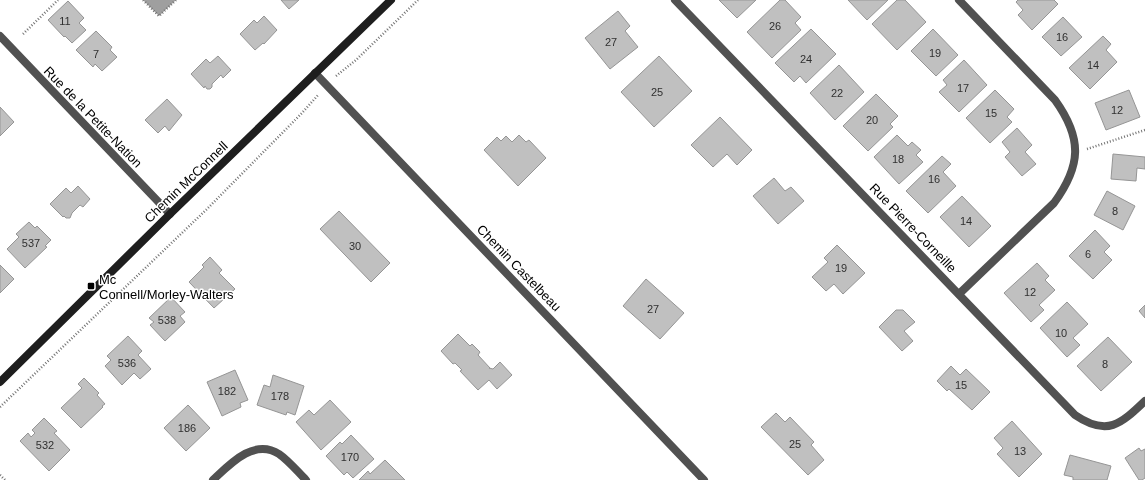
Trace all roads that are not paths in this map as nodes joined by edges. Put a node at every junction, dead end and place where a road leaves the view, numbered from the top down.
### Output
1 (391, 0) edge
2 (675, 0) edge
3 (959, 0) edge
4 (1, 38) edge
5 (315, 73) junction
6 (170, 214) junction
7 (959, 294) junction
8 (0, 382) edge
9 (1145, 401) edge
10 (213, 480) edge
11 (306, 480) edge
12 (704, 480) edge

1 - 5 street, Chemin McConnell
2 - 7 street, Rue Pierre-Corneille
3 - 7 street
4 - 6 street, Rue de la Petite-Nation
5 - 6 street, Chemin McConnell
5 - 12 street, Chemin Castelbeau
6 - 8 street, Chemin McConnell
7 - 9 street, Rue Pierre-Corneille
10 - 11 street

